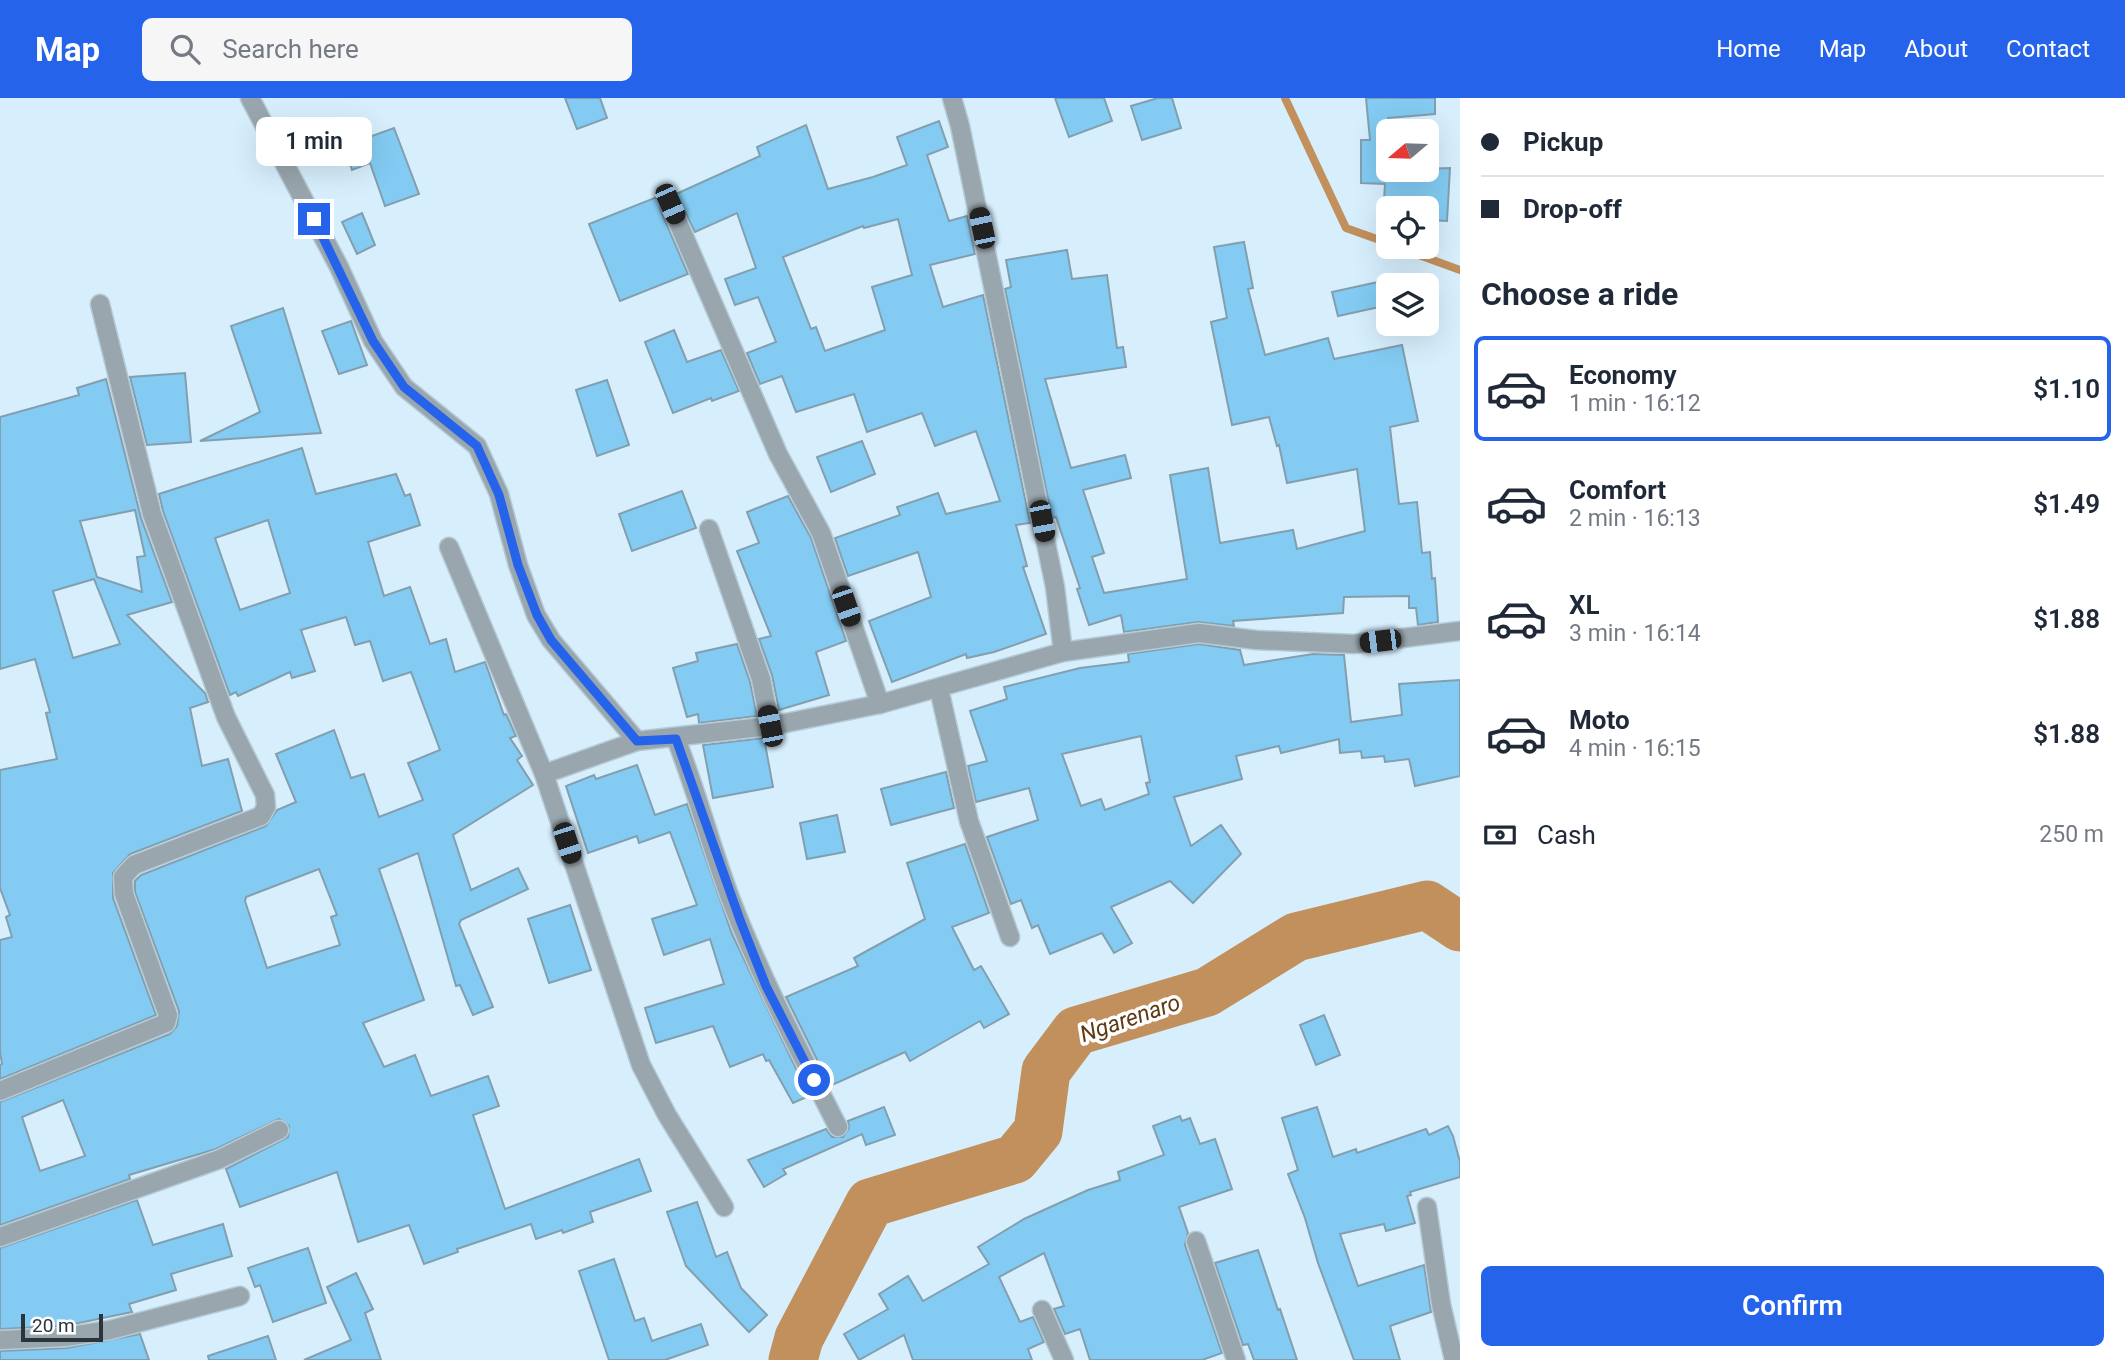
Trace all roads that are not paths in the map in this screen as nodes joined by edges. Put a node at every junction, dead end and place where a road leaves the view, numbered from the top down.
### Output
1 (250, 98) edge
2 (951, 98) edge
3 (670, 204) dead end
4 (100, 304) dead end
5 (709, 529) dead end
6 (449, 547) dead end
7 (1460, 631) edge
8 (1063, 652) junction
9 (939, 689) junction
10 (880, 704) junction
11 (770, 726) junction
12 (676, 739) junction
13 (637, 741) junction
14 (544, 774) junction
15 (1010, 937) dead end
16 (0, 1091) edge
17 (838, 1127) dead end
18 (279, 1130) dead end
19 (724, 1207) dead end
20 (1427, 1208) dead end
21 (0, 1237) edge
22 (1196, 1241) dead end
23 (240, 1296) dead end
24 (1042, 1310) dead end
25 (0, 1340) edge
26 (1064, 1360) edge
27 (1236, 1360) edge
28 (1454, 1360) edge

1 - 13 street
2 - 8 street
3 - 10 street
4 - 16 street
5 - 11 street
6 - 14 street
7 - 8 street
8 - 9 street
9 - 10 street
9 - 15 street
10 - 11 street
11 - 12 street
12 - 13 street
12 - 17 street
13 - 14 street
14 - 19 street
18 - 21 street
20 - 28 street
22 - 27 street
23 - 25 street
24 - 26 street

